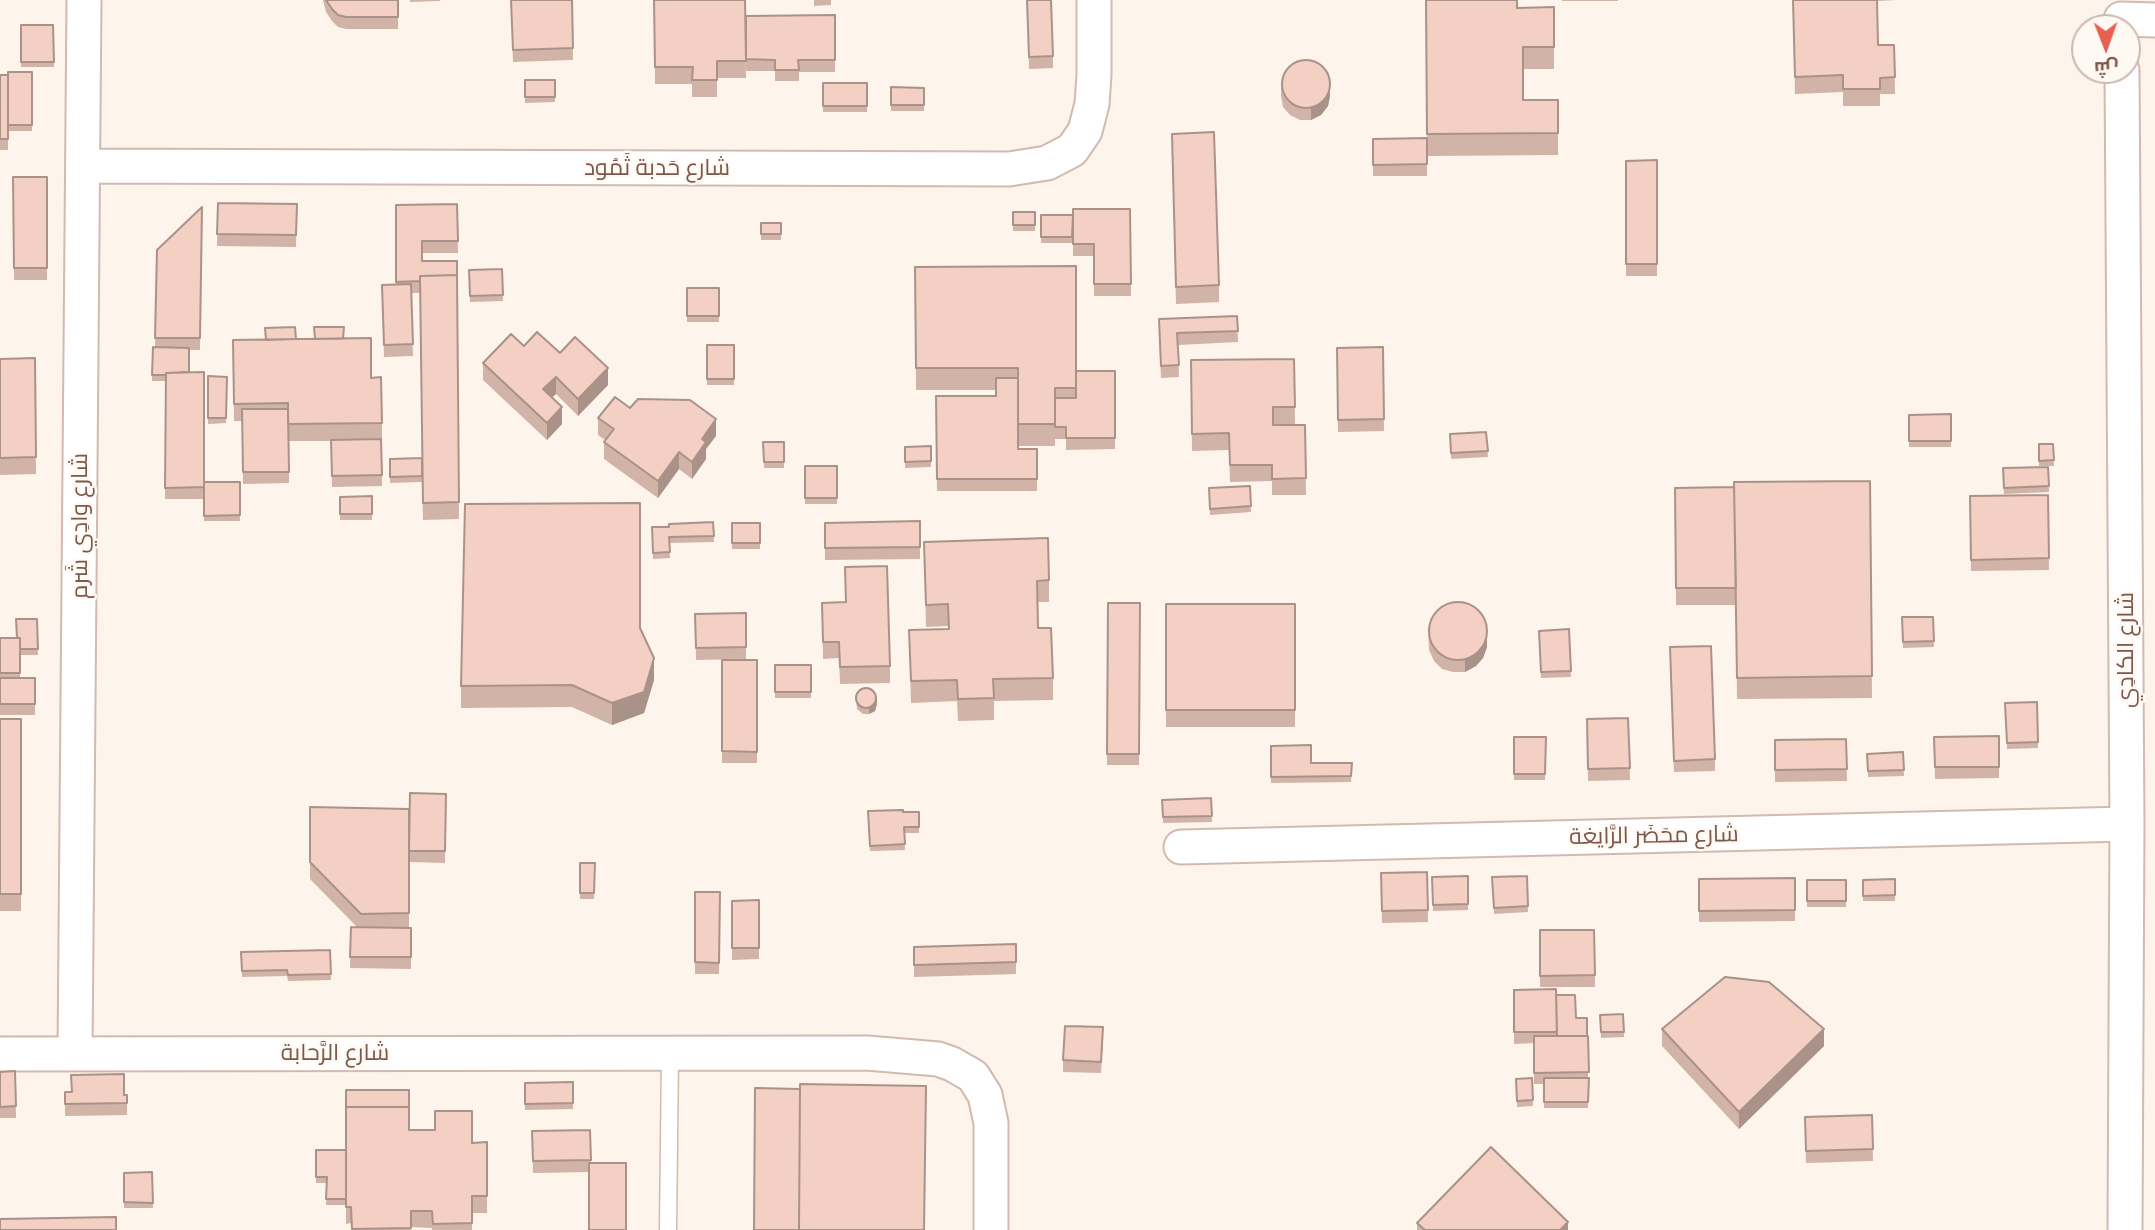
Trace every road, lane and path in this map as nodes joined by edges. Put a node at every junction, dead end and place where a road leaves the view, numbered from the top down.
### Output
1 (84, 0) edge
2 (1094, 0) edge
3 (2122, 84) edge
4 (83, 166) junction
5 (2127, 824) junction
6 (1181, 847) dead end
7 (75, 1053) junction
8 (0, 1054) edge
9 (670, 1054) junction
10 (668, 1230) edge
11 (990, 1230) edge
12 (2125, 1230) edge

1 - 4 street, شارع وادِي شَرم
2 - 4 street, شارع حَدبة ثَمُود
3 - 5 street, شارع الكادِي
4 - 7 street, شارع وادِي شَرم
5 - 6 street, شارع محَضَر الرَّايغة
5 - 12 street, شارع الكادِي
7 - 8 street, شارع الرَّحابة
7 - 9 street, شارع الرَّحابة
9 - 10 lane
9 - 11 street, شارع الرَّحابة

